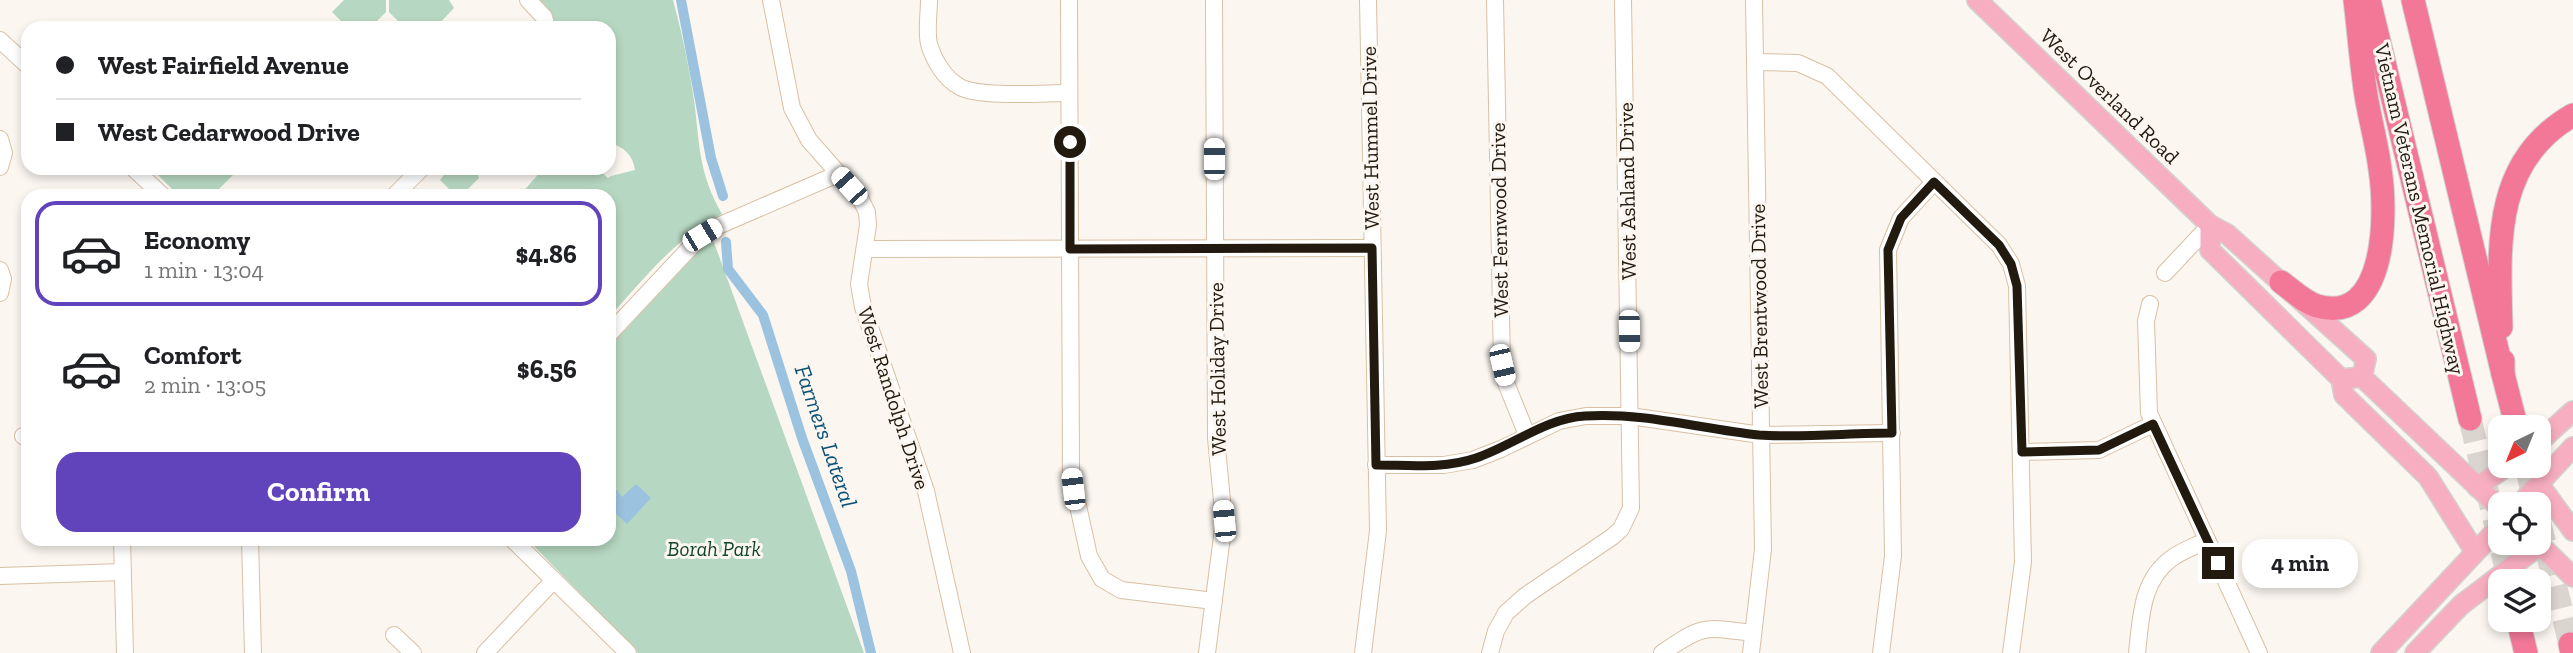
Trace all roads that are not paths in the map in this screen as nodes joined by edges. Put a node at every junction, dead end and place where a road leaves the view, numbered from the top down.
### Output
1 (528, 0) edge
2 (771, 0) edge
3 (929, 0) edge
4 (1069, 0) edge
5 (1214, 0) edge
6 (1368, 0) edge
7 (1495, 0) edge
8 (1623, 0) edge
9 (1754, 0) edge
10 (1977, 0) edge
11 (2355, 0) edge
12 (2369, 0) edge
13 (2413, 0) edge
14 (545, 21) edge
15 (0, 40) edge
16 (21, 60) edge
17 (1756, 62) junction
18 (1069, 93) junction
19 (2573, 115) edge
20 (0, 139) edge
21 (0, 167) edge
22 (838, 174) junction
23 (140, 175) edge
24 (415, 175) edge
25 (1934, 182) junction
26 (156, 189) edge
27 (401, 189) edge
28 (2210, 225) junction
29 (1215, 248) junction
30 (1372, 248) junction
31 (865, 249) junction
32 (1070, 249) junction
33 (0, 270) edge
34 (2165, 273) dead end
35 (2281, 282) junction
36 (0, 293) edge
37 (2150, 304) dead end
38 (616, 327) edge
39 (2503, 374) junction
40 (2362, 377) junction
41 (2341, 379) junction
42 (2573, 411) edge
43 (2513, 415) edge
44 (1630, 416) junction
45 (2470, 418) tunnel mouth
46 (2153, 424) junction
47 (2552, 430) edge
48 (1892, 433) junction
49 (1527, 435) junction
50 (1761, 435) junction
51 (2573, 447) edge
52 (2022, 452) junction
53 (1376, 465) junction
54 (2490, 478) edge
55 (2539, 484) junction
56 (2477, 487) junction
57 (2531, 492) edge
58 (2488, 497) edge
59 (2573, 531) edge
60 (2488, 538) edge
61 (2207, 540) junction
62 (122, 546) edge
63 (250, 546) edge
64 (519, 546) edge
65 (2475, 552) junction
66 (2524, 555) edge
67 (2550, 555) edge
68 (122, 572) junction
69 (0, 576) edge
70 (2573, 577) edge
71 (554, 580) junction
72 (1214, 601) junction
73 (2521, 632) edge
74 (1753, 633) junction
75 (394, 635) dead end
76 (125, 653) edge
77 (253, 653) edge
78 (413, 653) edge
79 (485, 653) edge
80 (628, 653) edge
81 (962, 653) edge
82 (1207, 653) edge
83 (1363, 653) edge
84 (1490, 653) edge
85 (1662, 653) edge
86 (1751, 653) edge
87 (1881, 653) edge
88 (2011, 653) edge
89 (2137, 653) edge
90 (2259, 653) edge
91 (2381, 653) edge
92 (2415, 653) edge
93 (2526, 653) edge

1 - 14 street
2 - 22 street, West Randolph Drive
3 - 18 street
4 - 18 street
5 - 29 street, West Holiday Drive
6 - 30 street, West Hummel Drive
7 - 49 street, West Fernwood Drive
8 - 44 street, West Ashland Drive
9 - 17 street, West Brentwood Drive
10 - 28 main road, West Overland Road
11 - 35 highway
12 - 45 highway, Vietnam Veterans Memorial Highway
13 - 39 highway, Vietnam Veterans Memorial Highway
15 - 16 street
17 - 25 street
17 - 50 street, West Brentwood Drive
18 - 32 street
19 - 39 highway
20 - 21 street
22 - 31 street, West Randolph Drive
22 - 38 street
23 - 26 street
24 - 27 street
25 - 48 street
25 - 52 street
28 - 34 street
28 - 35 main road, West Overland Road
28 - 41 main road
29 - 30 street
29 - 32 street
29 - 72 street, West Holiday Drive
30 - 53 street, West Hummel Drive
31 - 32 street
31 - 81 street, West Randolph Drive
32 - 72 street
33 - 36 street
35 - 40 main road, West Overland Road
37 - 46 street
39 - 43 highway
40 - 41 main road
40 - 56 main road
41 - 65 main road
42 - 47 main road
44 - 49 street
44 - 50 street
44 - 84 street, West Ashland Drive
46 - 52 street
46 - 61 street
48 - 50 street
48 - 87 street
49 - 53 street
50 - 74 street, West Brentwood Drive
51 - 55 main road
52 - 88 street
53 - 83 street, West Hummel Drive
54 - 56 main road
55 - 57 main road
55 - 59 main road
56 - 58 main road
60 - 65 main road
61 - 89 street
61 - 90 street
62 - 68 street
63 - 77 street
64 - 71 street
65 - 91 main road
66 - 92 main road
67 - 70 main road
68 - 69 street
68 - 76 street
71 - 79 street
71 - 80 street
72 - 82 street, West Holiday Drive
73 - 93 highway
74 - 85 street
74 - 86 street, West Brentwood Drive
75 - 78 street

